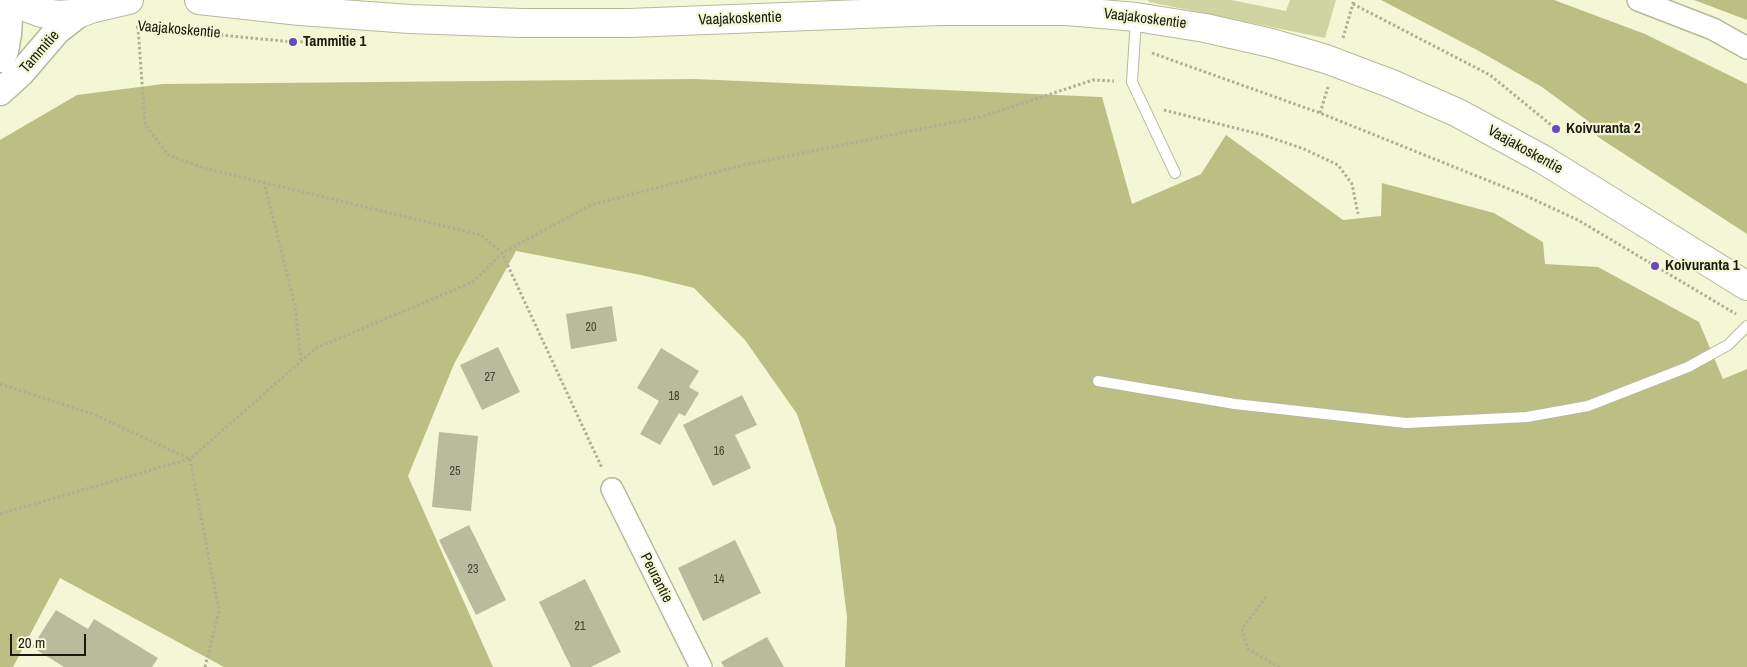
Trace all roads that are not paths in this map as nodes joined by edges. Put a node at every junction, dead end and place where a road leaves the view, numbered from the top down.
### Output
1 (10, 0) edge
2 (17, 0) edge
3 (199, 0) edge
4 (262, 0) edge
5 (1638, 0) edge
6 (92, 7) edge
7 (300, 11) junction
8 (129, 13) edge
9 (1136, 17) junction
10 (1747, 48) edge
11 (0, 59) edge
12 (0, 92) edge
13 (1174, 173) dead end
14 (1747, 286) edge
15 (1747, 326) edge
16 (1098, 381) dead end
17 (612, 489) road end
18 (701, 667) edge

1 - 11 street, Tammitie
2 - 6 main road, Vaajakoskentie
3 - 7 main road, Vaajakoskentie
4 - 7 main road, Vaajakoskentie
5 - 10 street
6 - 8 main road, Vaajakoskentie
6 - 12 street, Tammitie
7 - 9 main road, Vaajakoskentie
9 - 13 lane
9 - 14 main road, Vaajakoskentie
15 - 16 lane
17 - 18 street, Peurantie

